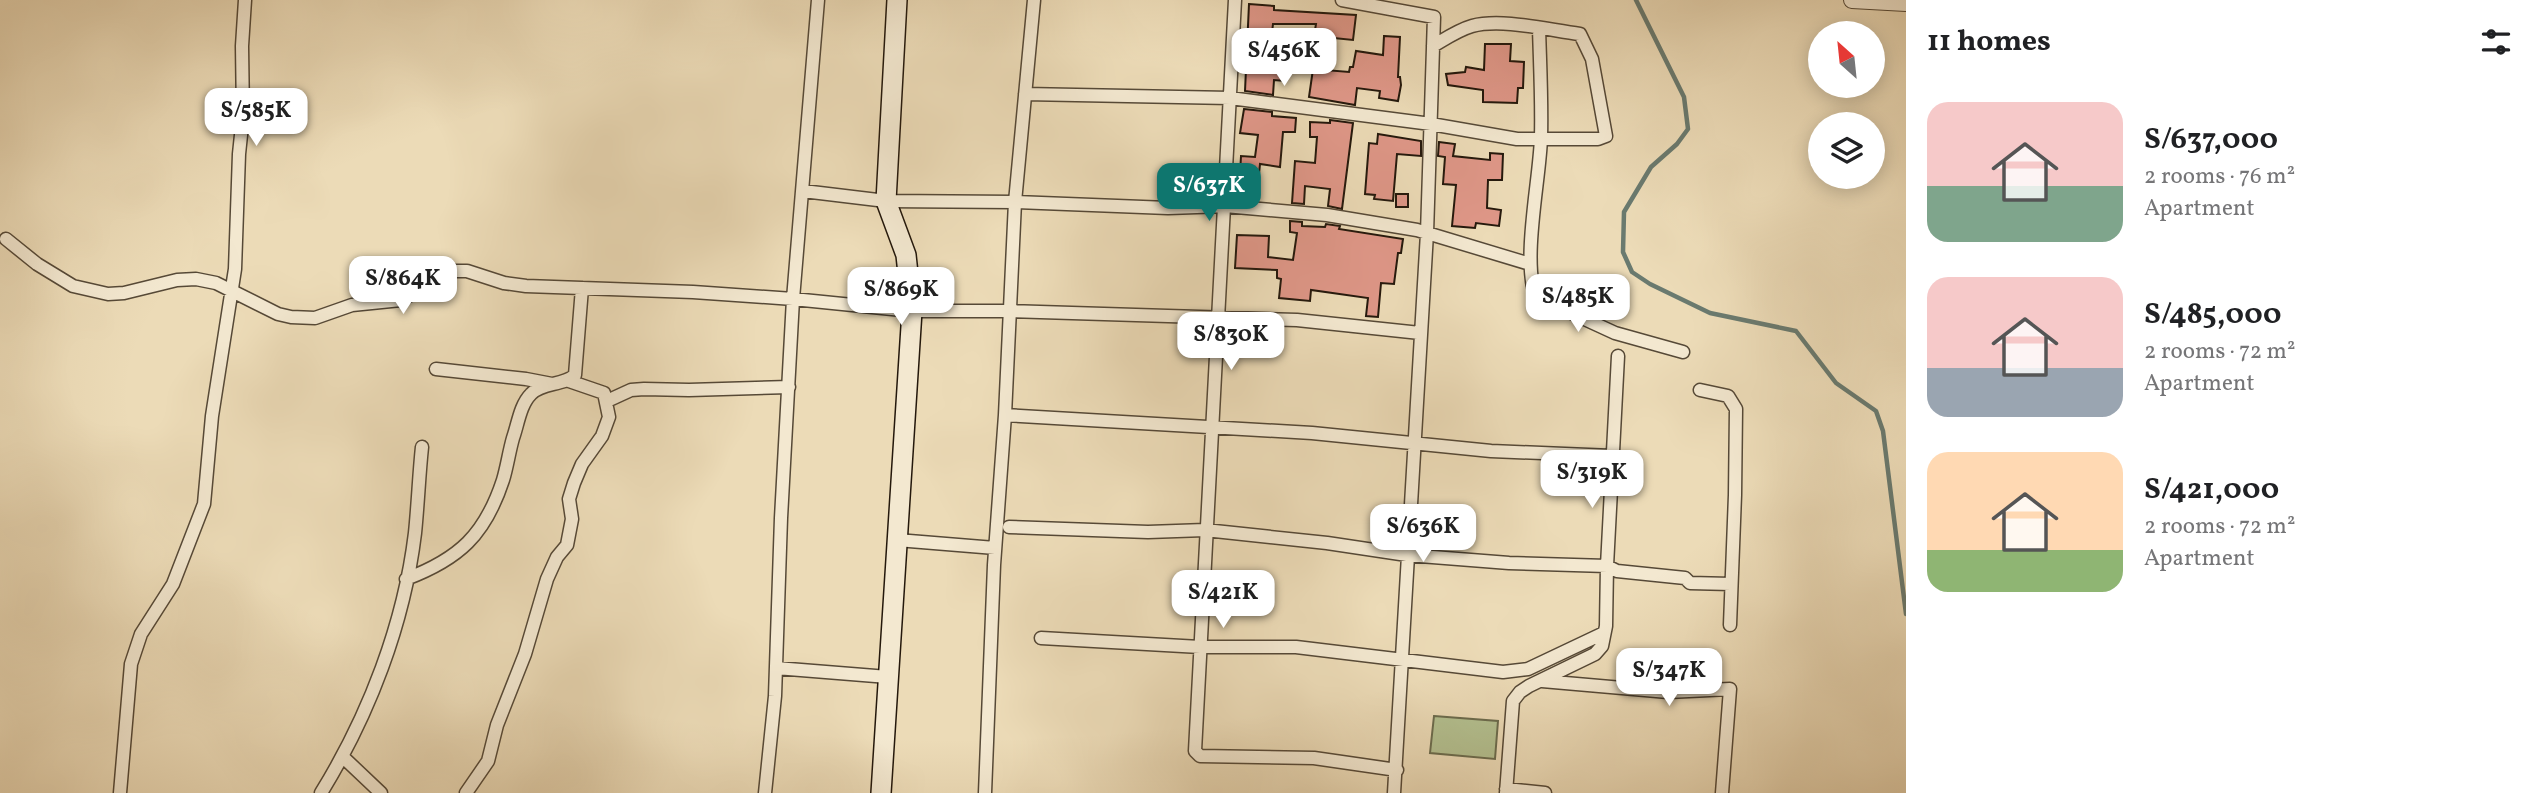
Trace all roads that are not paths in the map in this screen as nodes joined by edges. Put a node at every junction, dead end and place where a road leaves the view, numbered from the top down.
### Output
1 (246, 0) edge
2 (818, 0) edge
3 (897, 0) edge
4 (1034, 0) edge
5 (1235, 0) edge
6 (1342, 0) edge
7 (1852, 0) edge
8 (1906, 3) edge
9 (1539, 28) junction
10 (1433, 46) junction
11 (1025, 94) junction
12 (1230, 98) junction
13 (1431, 124) junction
14 (1541, 138) junction
15 (803, 191) junction
16 (887, 201) junction
17 (1015, 202) junction
18 (1225, 206) junction
19 (1427, 233) junction
20 (6, 239) dead end
21 (1530, 264) junction
22 (582, 288) junction
23 (232, 291) junction
24 (793, 299) junction
25 (912, 311) junction
26 (1011, 311) junction
27 (1217, 316) junction
28 (1420, 333) junction
29 (1683, 352) dead end
30 (1618, 356) dead end
31 (436, 369) dead end
32 (569, 381) junction
33 (553, 384) junction
34 (789, 387) junction
35 (1700, 390) dead end
36 (607, 401) junction
37 (1005, 415) junction
38 (1211, 426) junction
39 (1414, 444) junction
40 (422, 447) dead end
41 (1612, 456) junction
42 (1009, 527) dead end
43 (1205, 530) junction
44 (897, 540) junction
45 (995, 548) junction
46 (1407, 555) junction
47 (1606, 566) junction
48 (406, 579) junction
49 (1731, 584) junction
50 (1730, 625) dead end
51 (1604, 633) junction
52 (1041, 638) dead end
53 (1200, 647) junction
54 (1402, 662) junction
55 (776, 668) junction
56 (888, 677) junction
57 (1542, 681) junction
58 (343, 757) junction
59 (1397, 770) junction
60 (1506, 791) edge
61 (120, 793) edge
62 (321, 793) edge
63 (381, 793) edge
64 (466, 793) edge
65 (765, 793) edge
66 (881, 793) edge
67 (985, 793) edge
68 (1394, 793) edge
69 (1545, 793) edge
70 (1722, 793) edge

1 - 23 street
2 - 15 street
3 - 16 main road
4 - 11 street
5 - 12 street
6 - 10 street
7 - 8 street
9 - 10 street
9 - 14 street
9 - 14 street
10 - 13 street
11 - 12 street
11 - 17 street
12 - 13 street
12 - 18 street
13 - 14 street
13 - 19 street
14 - 21 street
15 - 16 street
15 - 24 street
16 - 17 street
16 - 25 main road
17 - 18 street
17 - 26 street
18 - 19 street
18 - 27 street
19 - 21 street
19 - 28 street
20 - 23 street
21 - 29 street
22 - 23 street
22 - 24 street
22 - 32 street
23 - 61 street
24 - 25 street
24 - 34 street
25 - 26 street
25 - 44 main road
26 - 27 street
26 - 37 street
27 - 28 street
27 - 38 street
28 - 39 street
30 - 41 street
31 - 33 street
32 - 33 street
32 - 36 street
33 - 48 street
34 - 36 street
34 - 55 street
35 - 49 street
36 - 64 street
37 - 38 street
37 - 45 street
38 - 39 street
38 - 43 street
39 - 41 street
39 - 46 street
40 - 48 street
41 - 47 street
42 - 43 street
43 - 46 street
43 - 53 street
44 - 45 street
44 - 56 main road
45 - 67 street
46 - 47 street
46 - 54 street
47 - 49 street
47 - 51 street
48 - 58 street
49 - 50 street
51 - 54 street
51 - 57 street
52 - 53 street
53 - 54 street
53 - 59 street
54 - 59 street
55 - 56 street
55 - 65 street
56 - 66 main road
57 - 60 street
57 - 70 street
58 - 62 street
58 - 63 street
59 - 68 street
60 - 69 street

